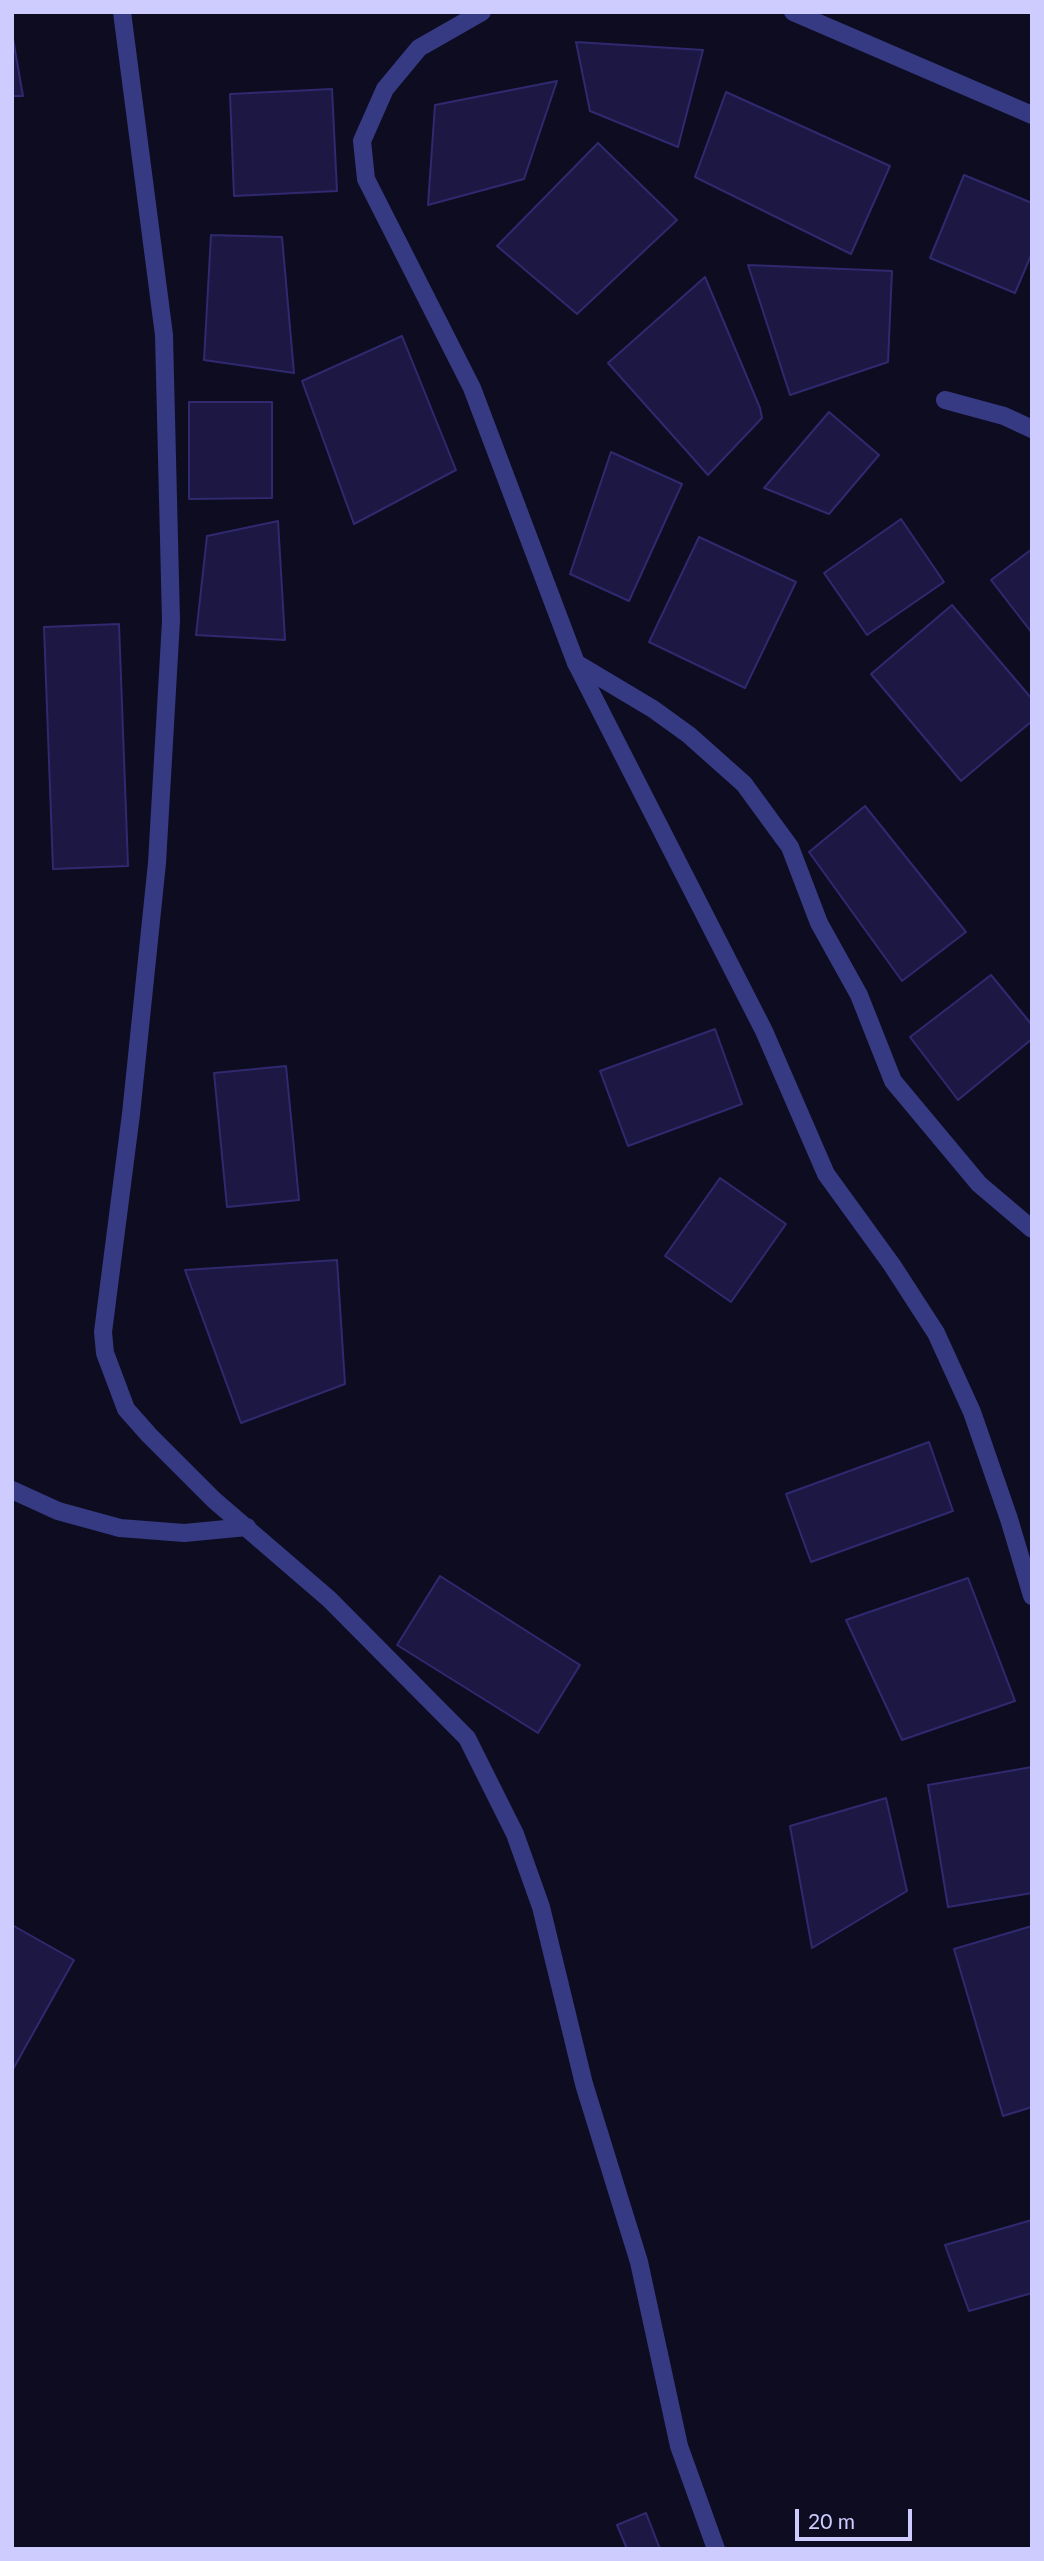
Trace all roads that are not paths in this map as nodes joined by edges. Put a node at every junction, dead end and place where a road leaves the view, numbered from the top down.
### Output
1 (122, 12) edge
2 (482, 12) edge
3 (793, 12) edge
4 (1032, 115) edge
5 (945, 400) dead end
6 (1032, 429) edge
7 (576, 663) junction
8 (1032, 1229) edge
9 (12, 1490) edge
10 (247, 1527) junction
11 (1032, 1595) edge
12 (716, 2549) edge

1 - 10 street
2 - 7 street
3 - 4 street
5 - 6 street
7 - 8 street
7 - 11 street
9 - 10 street
10 - 12 street

